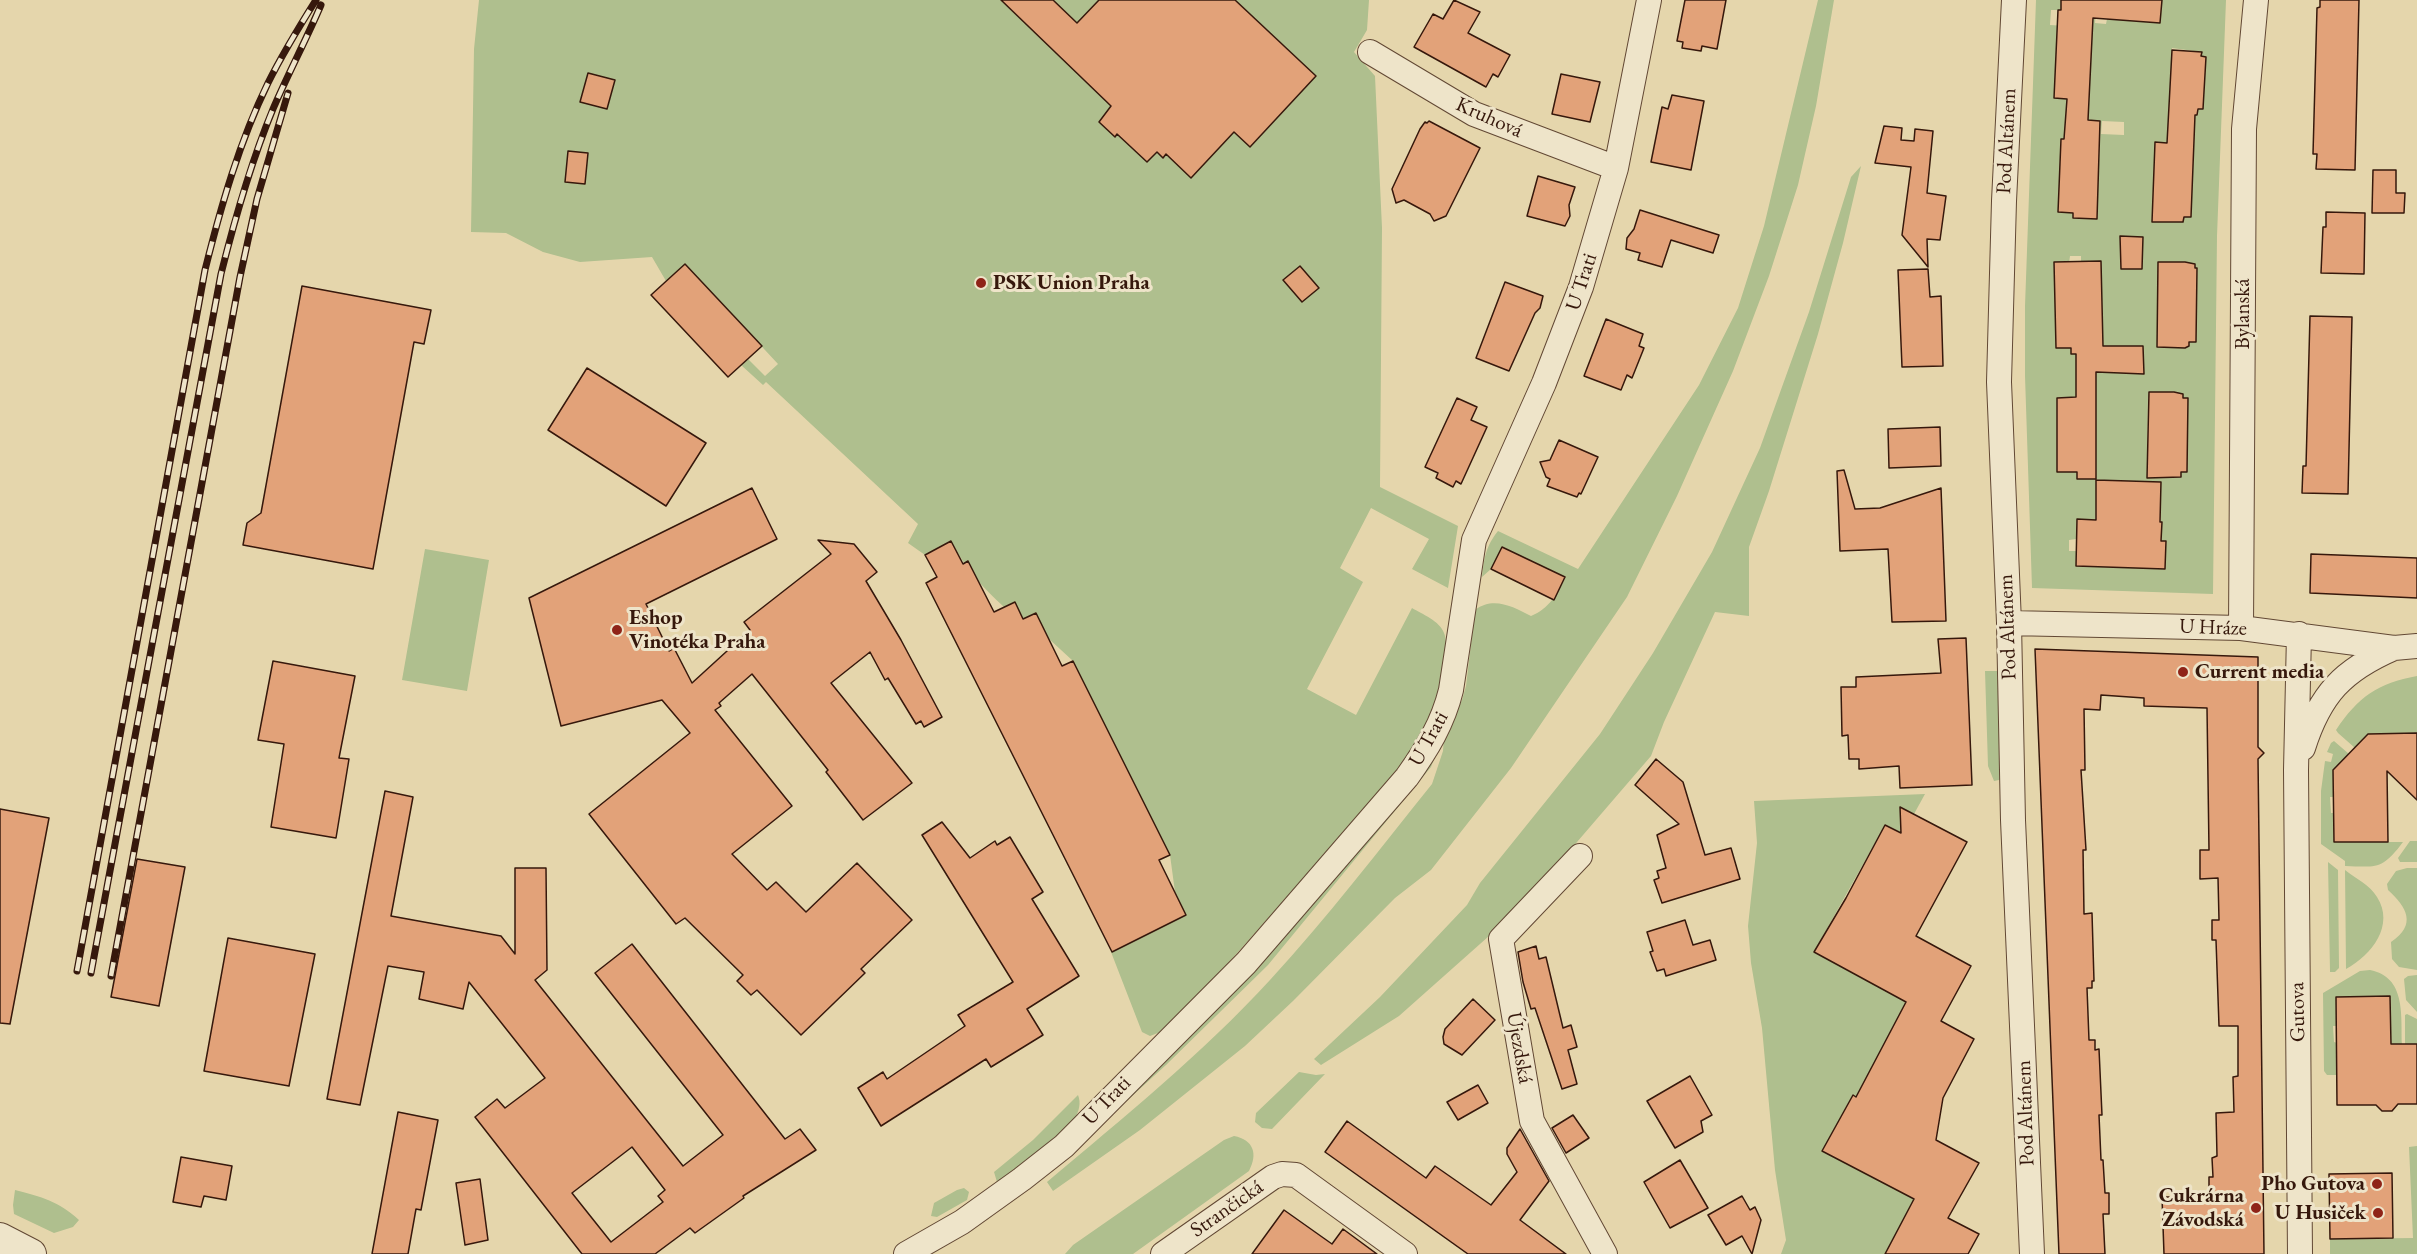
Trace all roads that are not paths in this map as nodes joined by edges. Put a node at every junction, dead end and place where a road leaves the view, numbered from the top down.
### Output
1 (1650, 0) edge
2 (2014, 0) edge
3 (2256, 0) edge
4 (1370, 52) dead end
5 (1616, 168) junction
6 (2009, 623) junction
7 (2241, 628) junction
8 (2299, 634) junction
9 (2405, 647) edge
10 (2296, 770) junction
11 (1580, 856) dead end
12 (0, 1238) edge
13 (31, 1254) edge
14 (906, 1254) edge
15 (1163, 1254) edge
16 (1405, 1254) edge
17 (1605, 1254) edge
18 (2032, 1254) edge
19 (2300, 1254) edge

1 - 5 street, U Trati
2 - 6 street, Pod Altánem
3 - 7 street, Bylanská
4 - 5 street, Kruhová
5 - 14 street, U Trati
6 - 7 street, U Hráze
6 - 18 street, Pod Altánem
7 - 8 street, U Hráze
8 - 9 street, U Hráze
8 - 10 street, Gutova
9 - 10 street, Gutova
10 - 19 street, Gutova
11 - 17 street, Újezdská
12 - 13 street
15 - 16 street, Strančická

